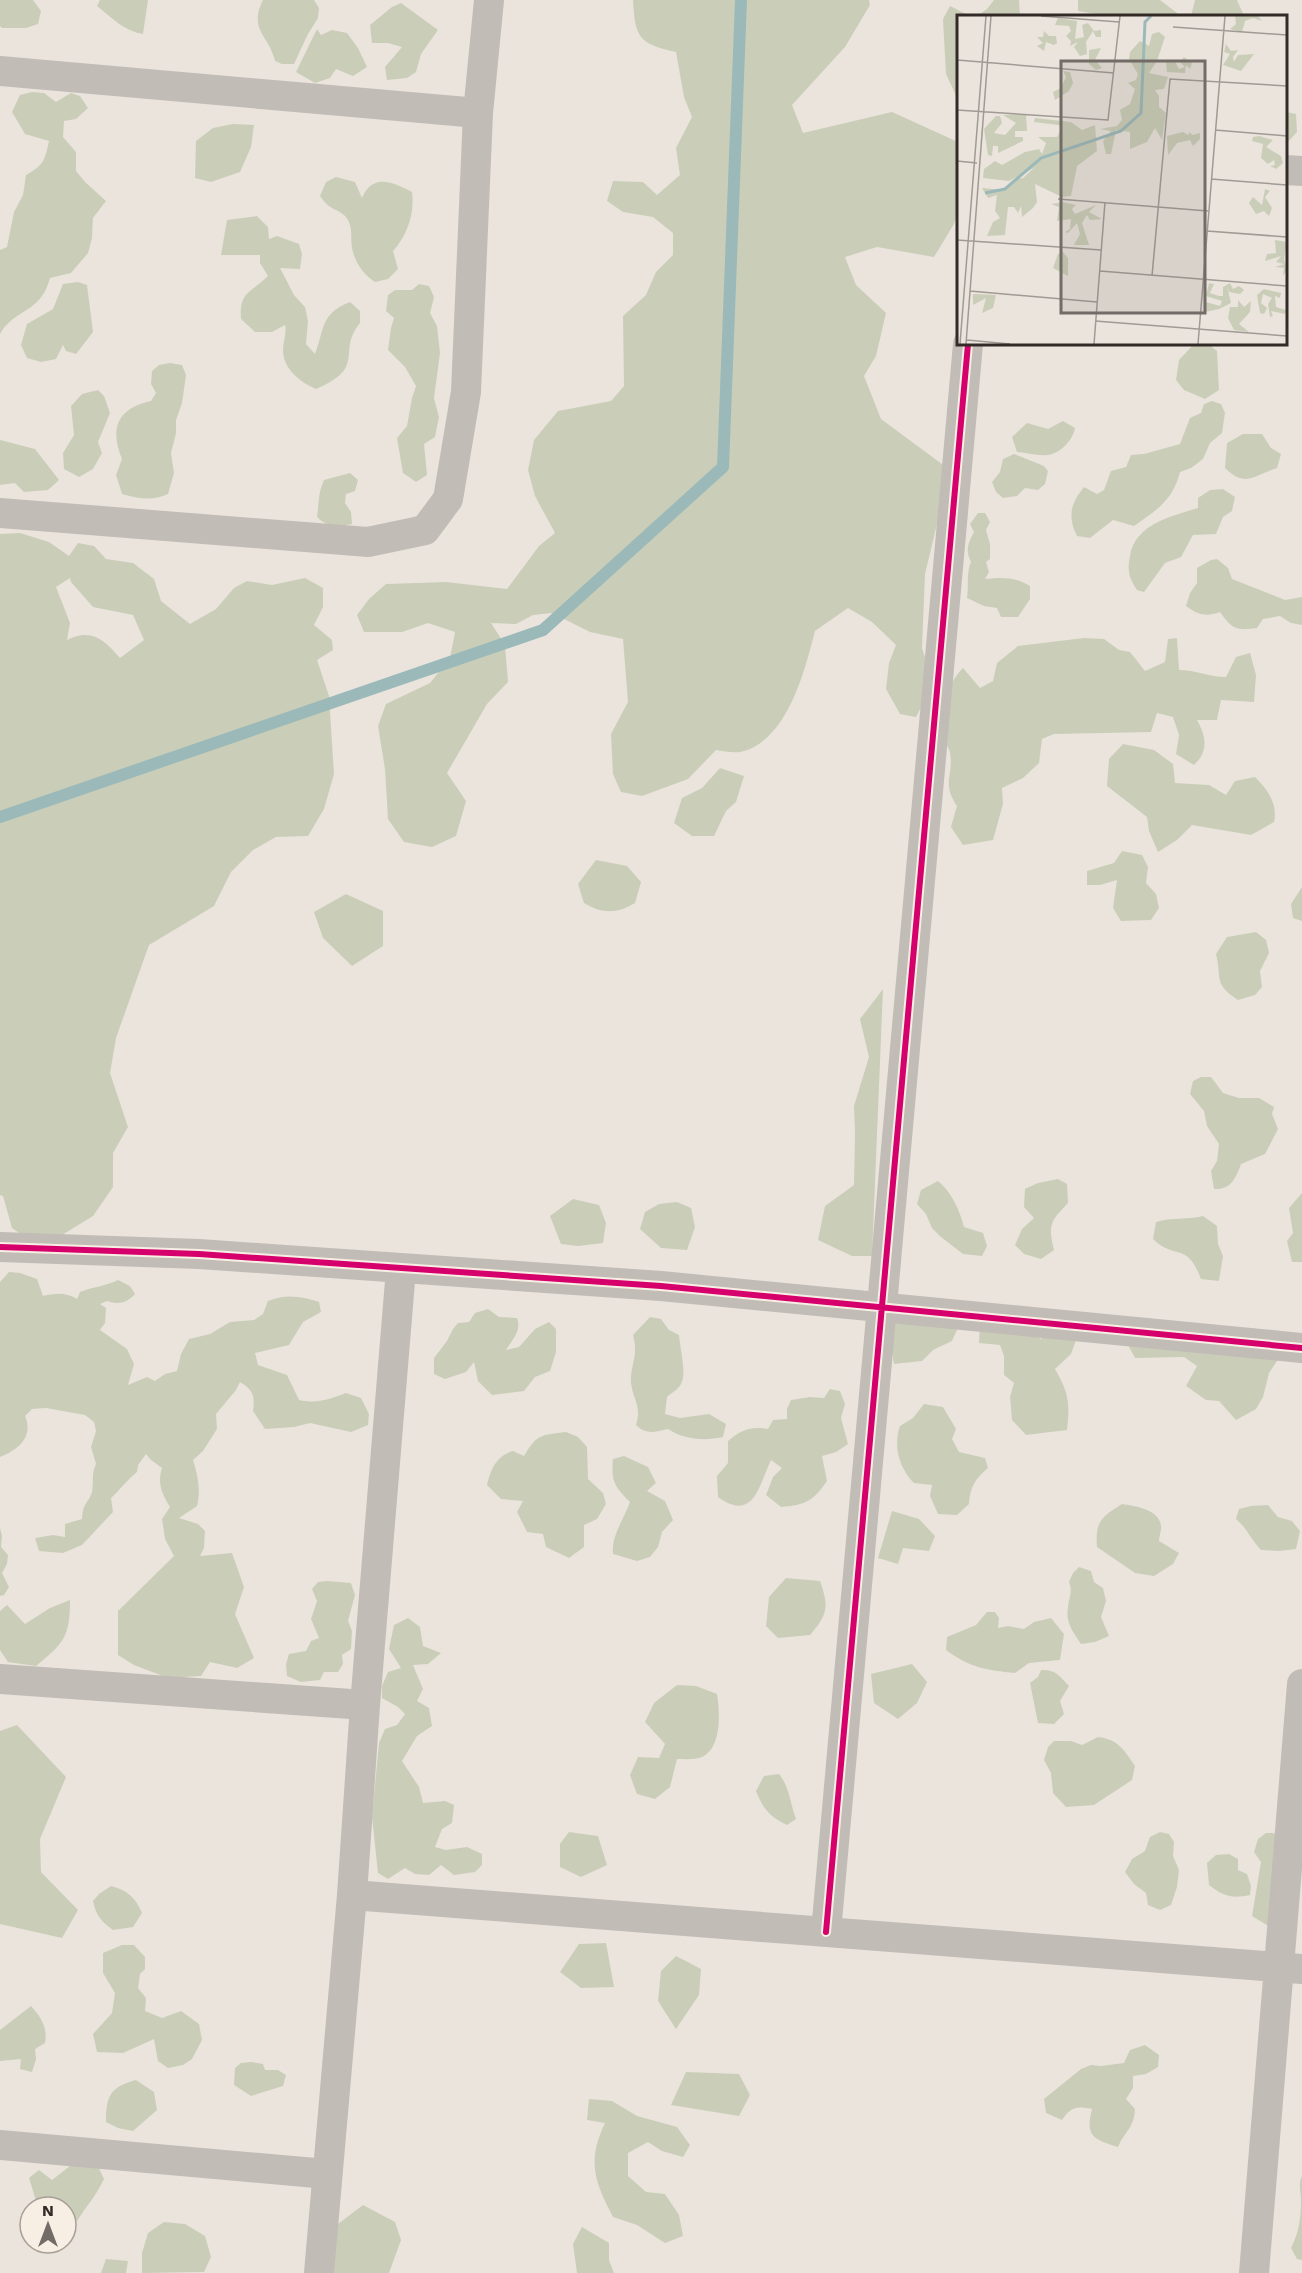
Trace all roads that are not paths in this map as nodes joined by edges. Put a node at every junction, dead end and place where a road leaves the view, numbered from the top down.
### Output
1 (489, 0) edge
2 (0, 71) edge
3 (478, 113) junction
4 (1287, 170) edge
5 (1302, 171) edge
6 (968, 345) edge
7 (0, 513) edge
8 (0, 1247) edge
9 (401, 1269) junction
10 (883, 1308) junction
11 (1302, 1348) edge
12 (0, 1679) edge
13 (1302, 1684) edge
14 (365, 1705) junction
15 (352, 1895) junction
16 (826, 1932) junction
17 (1290, 1968) edge
18 (0, 2145) edge
19 (327, 2174) junction
20 (319, 2273) edge
21 (1254, 2273) edge

1 - 3 street
2 - 3 street
3 - 7 street
4 - 5 street
6 - 10 street
8 - 9 street
9 - 10 street
9 - 14 street
10 - 11 street
10 - 16 street
12 - 14 street
13 - 17 street
14 - 15 street
15 - 16 street
15 - 19 street
16 - 17 street
17 - 21 street
18 - 19 street
19 - 20 street

